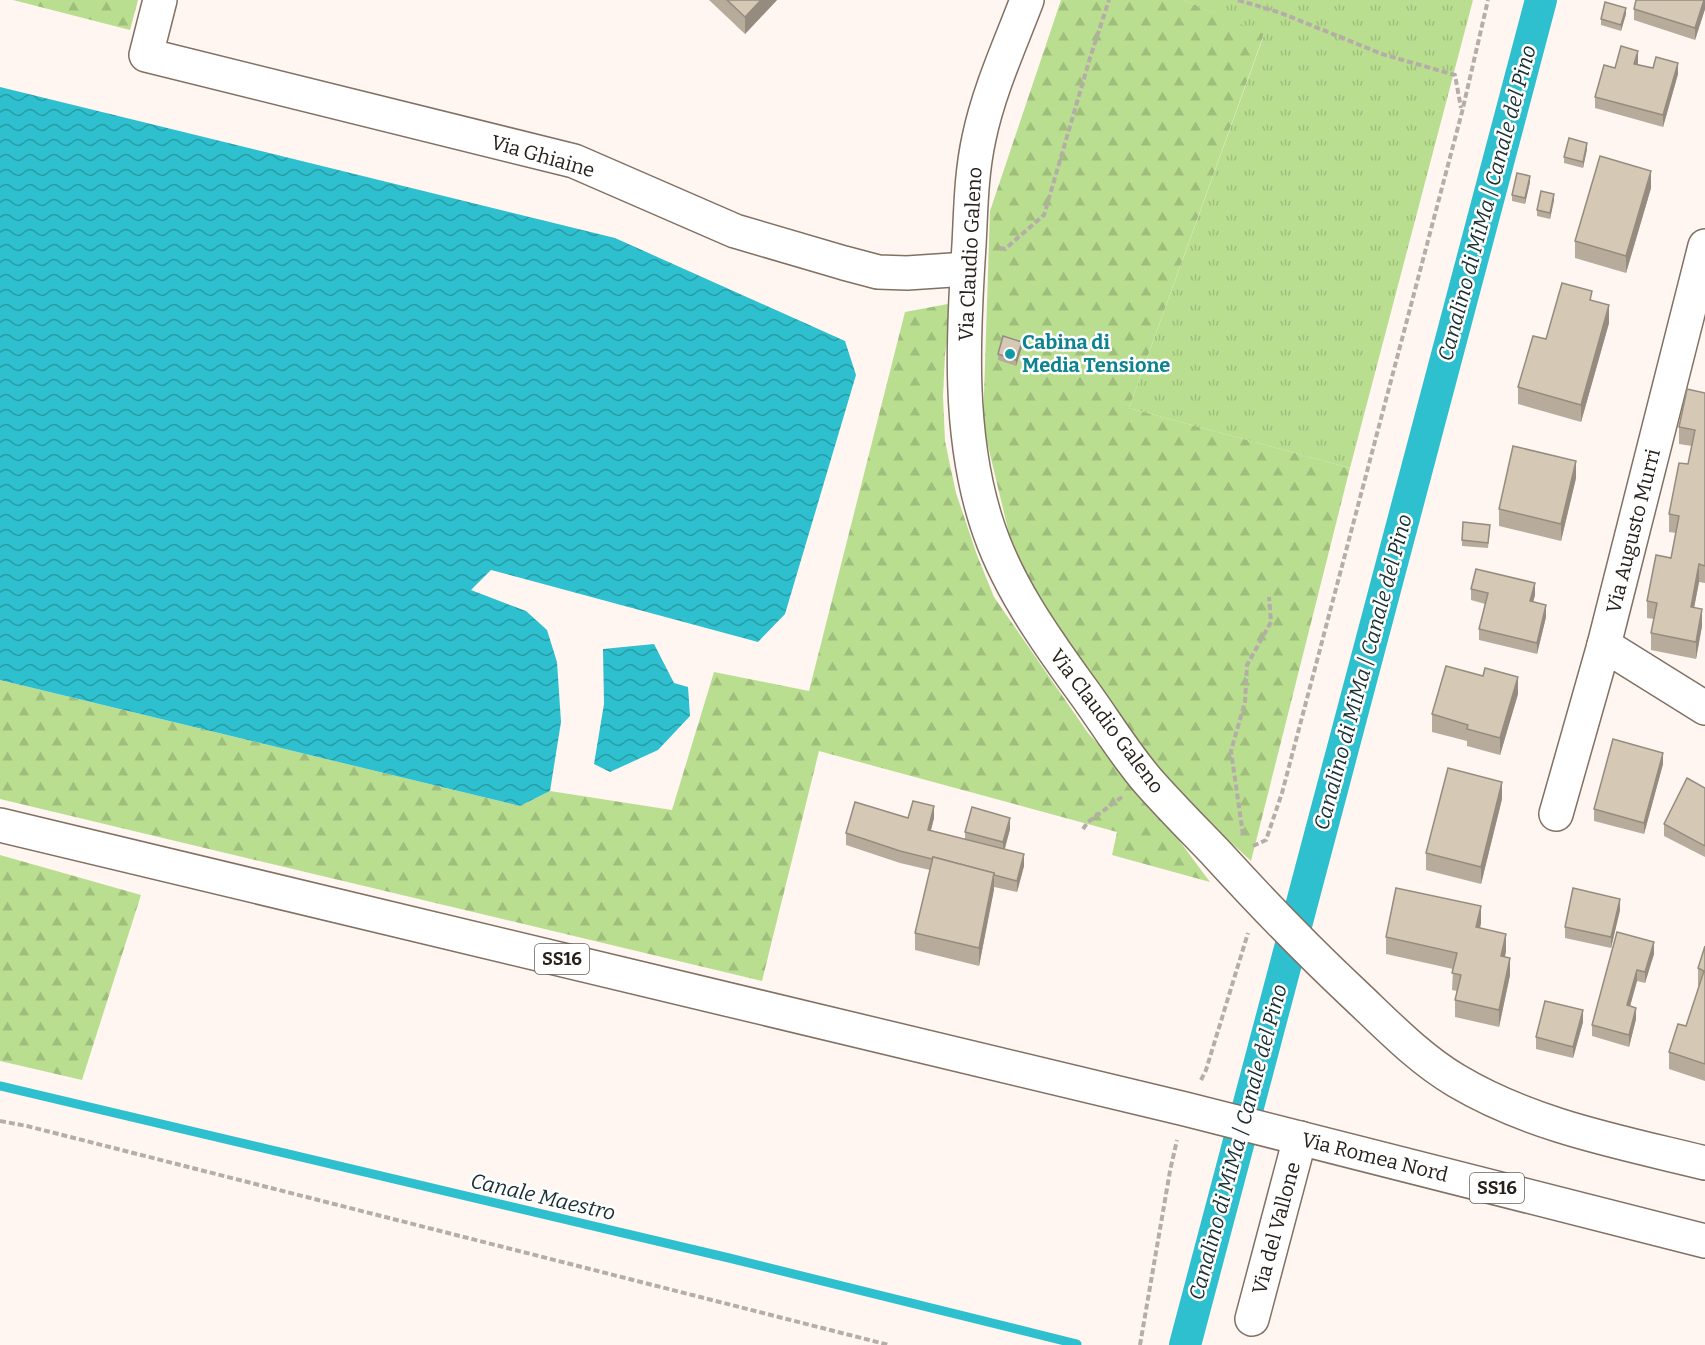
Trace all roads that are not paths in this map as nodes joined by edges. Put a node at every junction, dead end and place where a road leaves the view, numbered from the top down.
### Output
1 (160, 0) edge
2 (1027, 0) edge
3 (1705, 246) edge
4 (968, 255) junction
5 (1696, 320) edge
6 (1604, 645) junction
7 (1705, 708) edge
8 (1556, 814) dead end
9 (0, 825) edge
10 (1294, 1137) junction
11 (1705, 1163) edge
12 (1705, 1241) edge
13 (1252, 1319) dead end

1 - 4 street, Via Ghiaine
2 - 4 street, Via Claudio Galeno
3 - 5 street, Via Augusto Murri
4 - 11 street, Via Claudio Galeno
5 - 6 street, Via Augusto Murri
6 - 7 street
6 - 8 street, Via Augusto Murri
9 - 10 street, SS16
10 - 12 street, Via Romea Nord / SS16
10 - 13 street, Via del Vallone

